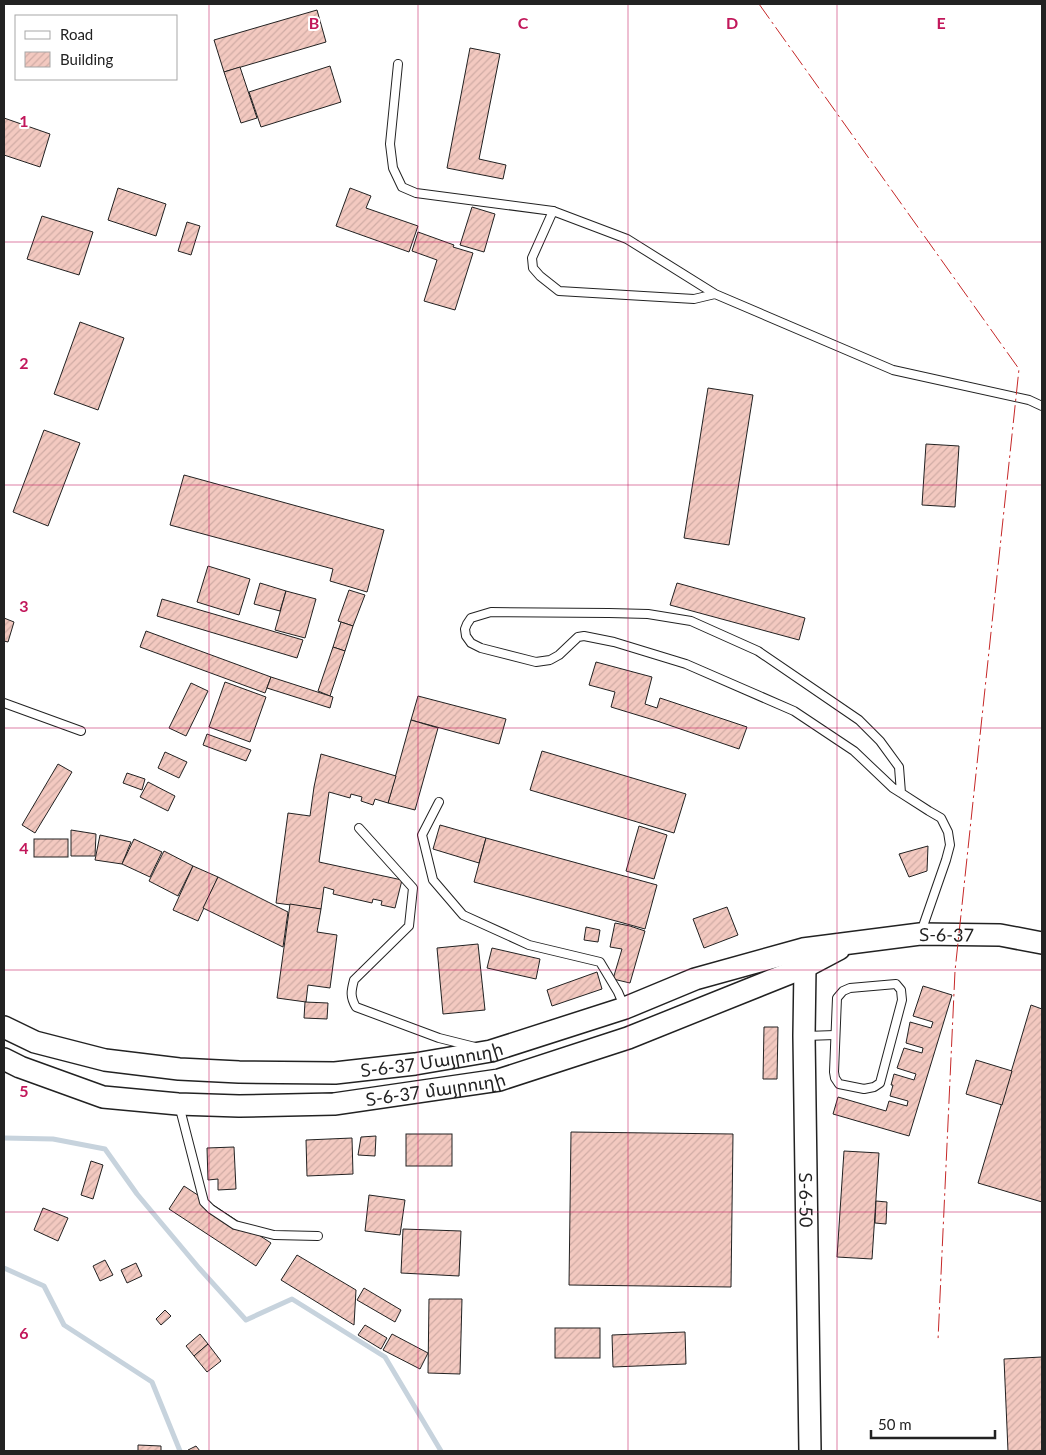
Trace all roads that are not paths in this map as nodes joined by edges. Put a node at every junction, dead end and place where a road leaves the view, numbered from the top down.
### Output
1 (398, 64) dead end
2 (553, 211) junction
3 (715, 294) junction
4 (1042, 406) edge
5 (4, 703) edge
6 (80, 731) dead end
7 (901, 793) junction
8 (439, 802) dead end
9 (359, 828) dead end
10 (920, 934) junction
11 (1042, 943) edge
12 (849, 944) joint
13 (804, 958) junction
14 (625, 1008) junction
15 (4, 1026) edge
16 (835, 1035) junction
17 (804, 1036) junction
18 (491, 1051) junction
19 (4, 1059) edge
20 (499, 1080) junction
21 (178, 1104) junction
22 (318, 1236) dead end
23 (810, 1451) edge

1 - 2 lane
2 - 3 lane
2 - 3 lane
3 - 4 lane
5 - 6 lane
7 - 7 lane
7 - 10 lane
8 - 14 lane
9 - 18 lane
10 - 11 main road, Տ-6-37 / Տ-6-37
10 - 12 main road, Տ-6-37 / Տ-6-37
12 - 13 main road, Տ-6-37 մայրուղի / Տ-6-37
13 - 14 main road, Տ-6-37 Մայրուղի / Տ-6-37
13 - 17 main road, Տ-6-50 / Տ-6-50
13 - 20 main road, Տ-6-37 մայրուղի / Տ-6-37
14 - 18 main road, Տ-6-37 Մայրուղի / Տ-6-37
15 - 18 main road, Տ-6-37 Մայրուղի / Տ-6-37
16 - 16 lane
16 - 17 lane
17 - 23 main road, Տ-6-50 / Տ-6-50
18 - 20 main road
19 - 21 main road, Տ-6-37 մայրուղի / Տ-6-37
20 - 21 main road, Տ-6-37 մայրուղի / Տ-6-37
21 - 22 lane

